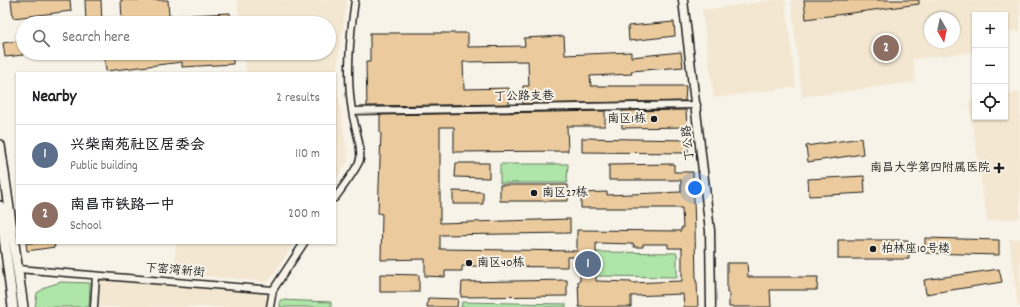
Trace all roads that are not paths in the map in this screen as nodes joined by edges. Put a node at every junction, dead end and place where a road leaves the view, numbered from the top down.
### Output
1 (355, 0) edge
2 (683, 0) edge
3 (696, 105) junction
4 (352, 111) junction
5 (0, 145) edge
6 (336, 197) edge
7 (0, 206) edge
8 (303, 244) edge
9 (18, 269) junction
10 (96, 276) junction
11 (273, 290) junction
12 (13, 307) edge
13 (23, 307) edge
14 (94, 307) edge
15 (270, 307) edge
16 (711, 307) edge

1 - 4 street
2 - 3 street, 丁公路
3 - 4 street, 丁公路支巷
3 - 16 street, 丁公路
4 - 6 street
5 - 9 main road
7 - 12 main road
8 - 11 street
9 - 10 street, 下窑湾新街
9 - 13 main road
10 - 11 street, 下窑湾新街
10 - 14 street
11 - 15 street

